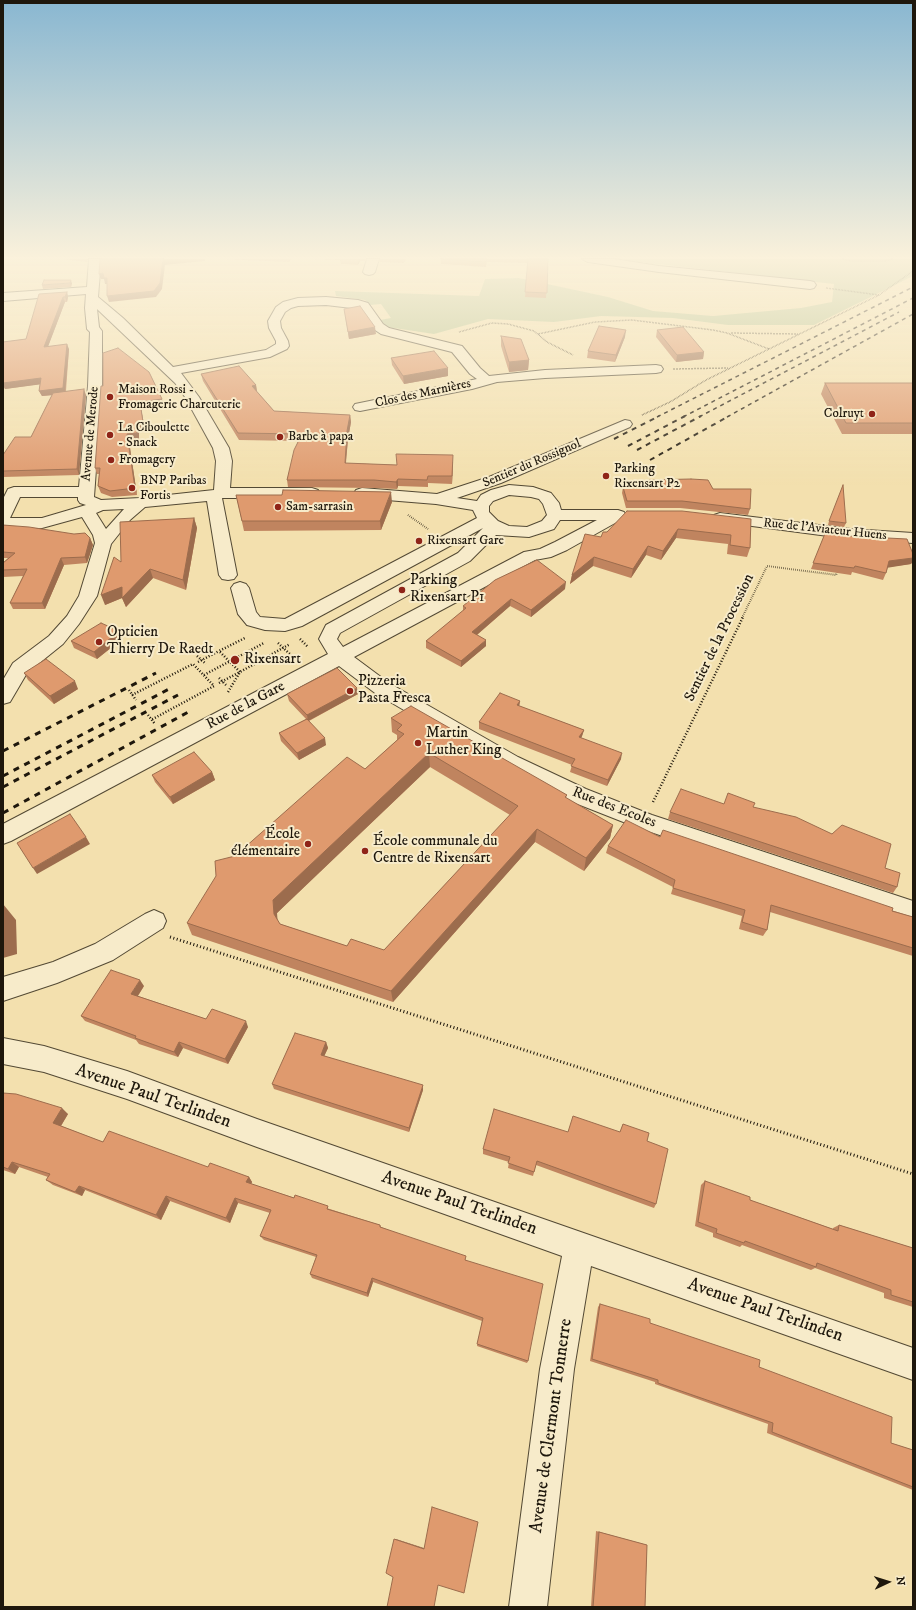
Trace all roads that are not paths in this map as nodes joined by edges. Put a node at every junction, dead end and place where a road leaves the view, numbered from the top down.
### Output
1 (96, 334) edge
2 (132, 334) edge
3 (278, 334) edge
4 (399, 334) edge
5 (656, 370) road end
6 (171, 371) junction
7 (486, 380) junction
8 (360, 407) dead end
9 (625, 424) dead end
10 (86, 492) junction
11 (218, 494) junction
12 (436, 499) junction
13 (140, 503) junction
14 (93, 508) junction
15 (555, 515) junction
16 (3, 516) edge
17 (707, 516) edge
18 (488, 518) junction
19 (3, 523) edge
20 (529, 532) junction
21 (913, 538) edge
22 (103, 543) junction
23 (530, 556) junction
24 (339, 656) junction
25 (12, 670) edge
26 (3, 698) edge
27 (3, 835) edge
28 (913, 911) edge
29 (148, 924) road end
30 (3, 989) edge
31 (3, 1051) edge
32 (579, 1246) junction
33 (913, 1364) edge
34 (528, 1607) edge

1 - 10 street, Avenue de Merode
2 - 6 street
3 - 6 street, Clos des Marnières
4 - 7 street, Clos des Marnières
5 - 7 street, Clos des Marnières
6 - 11 street
7 - 8 street, Clos des Marnières
9 - 12 street, Sentier du Rossignol
10 - 14 street, Avenue de Merode
10 - 16 street
11 - 12 street
11 - 13 street
11 - 18 street
12 - 18 street
13 - 14 street
13 - 22 street
14 - 19 street
14 - 22 street
15 - 18 street
15 - 20 street
15 - 23 street
17 - 21 street, Rue de l'Aviateur Huens
18 - 20 street
18 - 24 street
20 - 23 street
22 - 25 street
23 - 24 street, Rue de la Gare
24 - 27 street, Rue de la Gare
24 - 28 street, Rue des Ecoles
25 - 26 street
29 - 30 street
31 - 32 street, Avenue Paul Terlinden
32 - 33 street, Avenue Paul Terlinden
32 - 34 street, Avenue de Clermont Tonnerre

